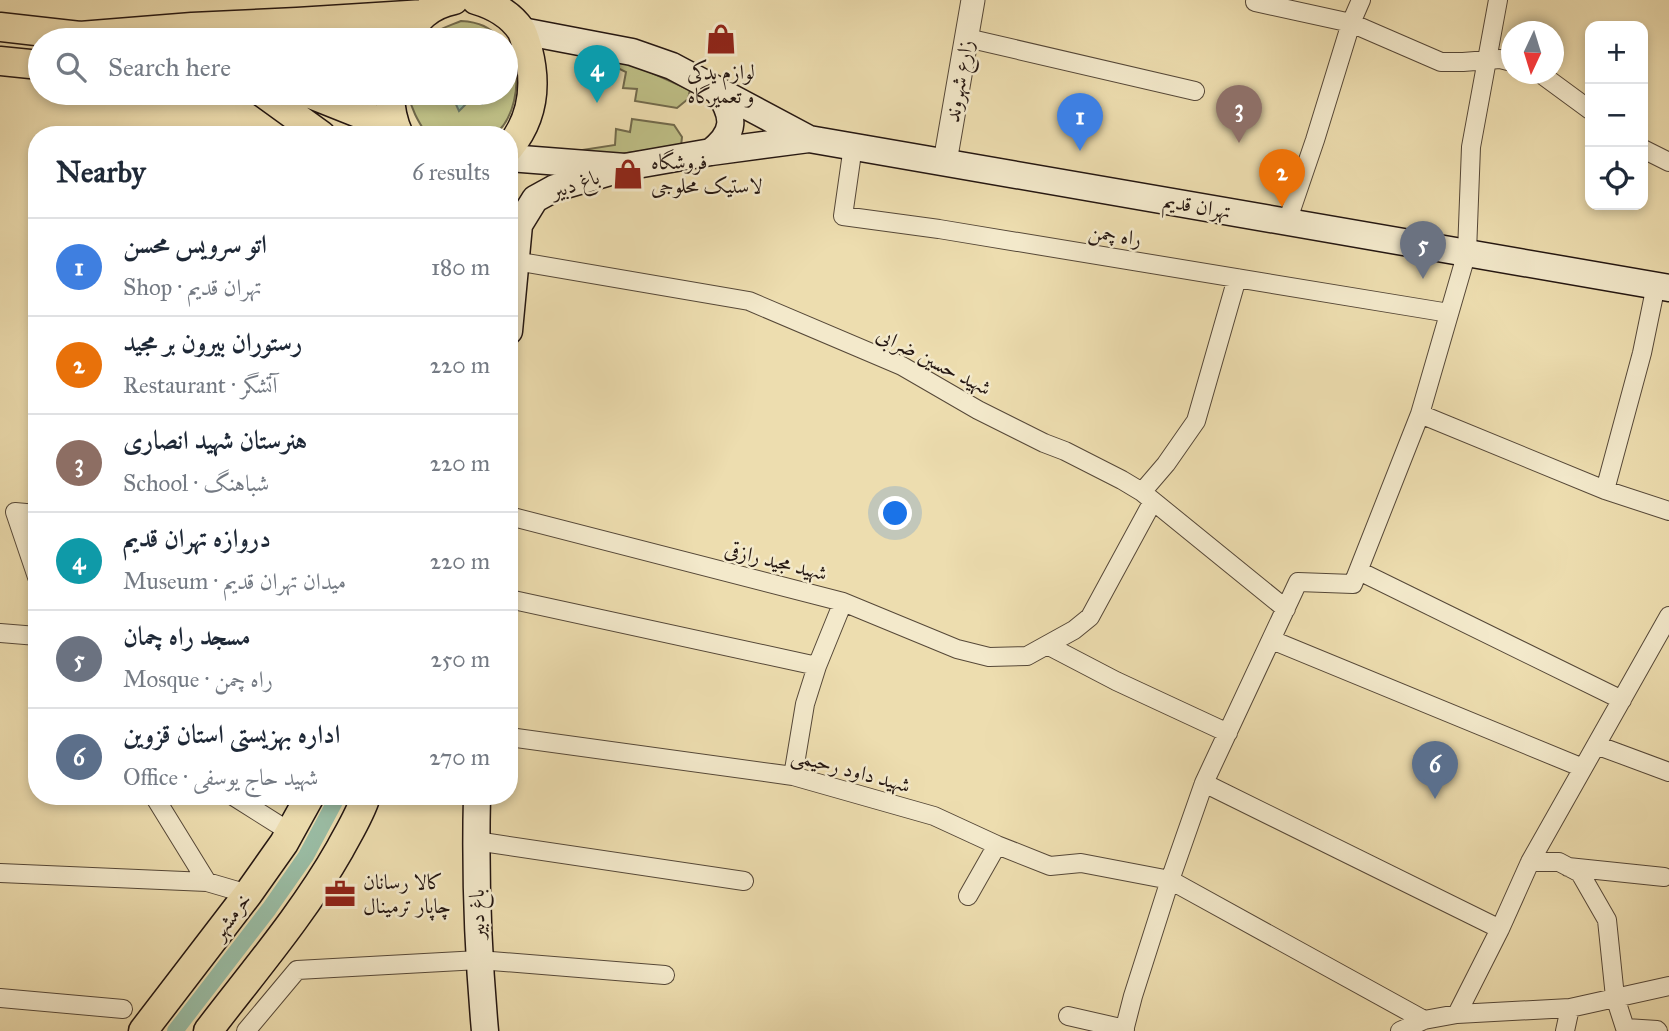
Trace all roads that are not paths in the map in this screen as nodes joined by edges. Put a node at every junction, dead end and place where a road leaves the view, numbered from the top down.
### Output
1 (379, 0) edge
2 (476, 0) edge
3 (973, 0) edge
4 (1361, 0) edge
5 (1498, 0) edge
6 (1255, 2) dead end
7 (436, 6) edge
8 (518, 17) edge
9 (297, 22) junction
10 (1351, 23) junction
11 (0, 27) edge
12 (180, 28) edge
13 (321, 28) edge
14 (411, 28) edge
15 (28, 30) edge
16 (967, 38) junction
17 (1501, 59) edge
18 (0, 61) edge
19 (1487, 61) junction
20 (28, 64) edge
21 (1555, 84) edge
22 (718, 91) junction
23 (1195, 91) dead end
24 (279, 105) edge
25 (336, 105) edge
26 (391, 105) edge
27 (1585, 106) edge
28 (308, 126) edge
29 (386, 126) edge
30 (397, 126) edge
31 (518, 136) edge
32 (808, 139) junction
33 (853, 146) junction
34 (711, 152) junction
35 (1648, 152) edge
36 (518, 159) edge
37 (945, 162) junction
38 (1669, 162) edge
39 (625, 167) junction
40 (1287, 222) junction
41 (518, 234) edge
42 (1466, 252) junction
43 (518, 262) edge
44 (1237, 278) junction
45 (1662, 286) edge
46 (1449, 313) junction
47 (1420, 414) junction
48 (1605, 490) junction
49 (1147, 497) junction
50 (1669, 511) edge
51 (28, 513) edge
52 (518, 518) edge
53 (28, 550) edge
54 (1359, 571) junction
55 (518, 601) edge
56 (843, 602) junction
57 (1286, 609) junction
58 (1669, 616) edge
59 (0, 633) edge
60 (28, 635) edge
61 (1272, 640) junction
62 (1047, 645) junction
63 (817, 666) junction
64 (1622, 700) junction
65 (1228, 733) junction
66 (518, 738) edge
67 (1596, 745) junction
68 (1583, 768) junction
69 (1669, 772) edge
70 (793, 776) junction
71 (1205, 783) junction
72 (160, 805) edge
73 (247, 805) edge
74 (305, 805) edge
75 (363, 805) edge
76 (477, 805) edge
77 (290, 832) junction
78 (476, 842) junction
79 (998, 845) junction
80 (1530, 862) junction
81 (1568, 867) junction
82 (0, 873) edge
83 (1664, 877) dead end
84 (1170, 880) junction
85 (744, 881) dead end
86 (207, 882) junction
87 (248, 894) junction
88 (968, 896) dead end
89 (1500, 929) junction
90 (478, 960) junction
91 (665, 975) dead end
92 (1669, 986) edge
93 (1615, 997) junction
94 (0, 998) edge
95 (1570, 1008) junction
96 (123, 1009) dead end
97 (1490, 1012) junction
98 (1457, 1014) junction
99 (1068, 1016) dead end
100 (1424, 1020) junction
101 (1125, 1030) edge
102 (1626, 1030) edge
103 (143, 1031) edge
104 (208, 1031) edge
105 (246, 1031) edge
106 (485, 1031) edge
107 (1400, 1031) edge
108 (1486, 1031) edge
109 (1566, 1031) edge
110 (1658, 1031) edge

1 - 9 main road
2 - 8 main road
3 - 16 street, زارع شهروند
4 - 10 street
5 - 19 street
6 - 10 street
7 - 9 main road
7 - 14 main road
8 - 22 main road
8 - 31 main road
9 - 12 main road
9 - 13 main road
10 - 19 street
10 - 40 street
11 - 15 main road
16 - 23 street
16 - 37 street, زارع شهروند
17 - 19 street
18 - 20 main road
19 - 42 street
21 - 27 street
22 - 32 main road
22 - 34 main road
24 - 28 main road
25 - 29 main road
26 - 30 main road
32 - 33 main road, تهران قدیم
32 - 34 main road
33 - 37 main road, تهران قدیم
33 - 44 street, راه چمن
34 - 39 main road
35 - 38 street
36 - 39 main road
37 - 40 main road, تهران قدیم
39 - 41 main road, باغ دبیر
40 - 42 main road, تهران قدیم
42 - 45 main road, تهران قدیم
42 - 46 street
43 - 49 street, شهید حسین ضرابی
44 - 46 street, راه چمن
44 - 49 street
45 - 48 street
46 - 47 street
47 - 48 street
47 - 54 street
48 - 50 street
49 - 57 street, شهید حسین ضرابی
49 - 62 street
51 - 53 street
52 - 56 street, شهید مجید رازقی
54 - 57 street
54 - 64 street
55 - 63 street
56 - 62 street, شهید مجید رازقی
56 - 63 street
57 - 61 street
58 - 64 street
59 - 60 street
61 - 65 street
61 - 68 street
62 - 65 street
63 - 70 street
64 - 67 street
65 - 71 street
66 - 70 street, شهید داود رحیمی
67 - 68 street
67 - 69 street
68 - 80 street
70 - 79 street, شهید داود رحیمی
71 - 84 street
71 - 89 street
72 - 86 street
73 - 77 street
74 - 77 main road, خرمشهر
75 - 104 main road
76 - 78 main road, باغ دبیر
77 - 87 main road, خرمشهر
78 - 85 street
78 - 90 main road, باغ دبیر
79 - 84 street, شهید داود رحیمی
79 - 88 street
80 - 81 street
80 - 89 street
81 - 83 street
81 - 93 street
82 - 86 street
84 - 100 street, شهید داود رحیمی
84 - 101 street
86 - 87 street
87 - 103 main road, خرمشهر
89 - 98 street
90 - 91 street
90 - 105 street
90 - 106 main road, باغ دبیر
92 - 93 street
93 - 95 street
93 - 102 street
94 - 96 street
95 - 97 street
95 - 109 street
97 - 98 street
97 - 108 street
98 - 100 street
99 - 101 street
100 - 107 street
102 - 110 street

